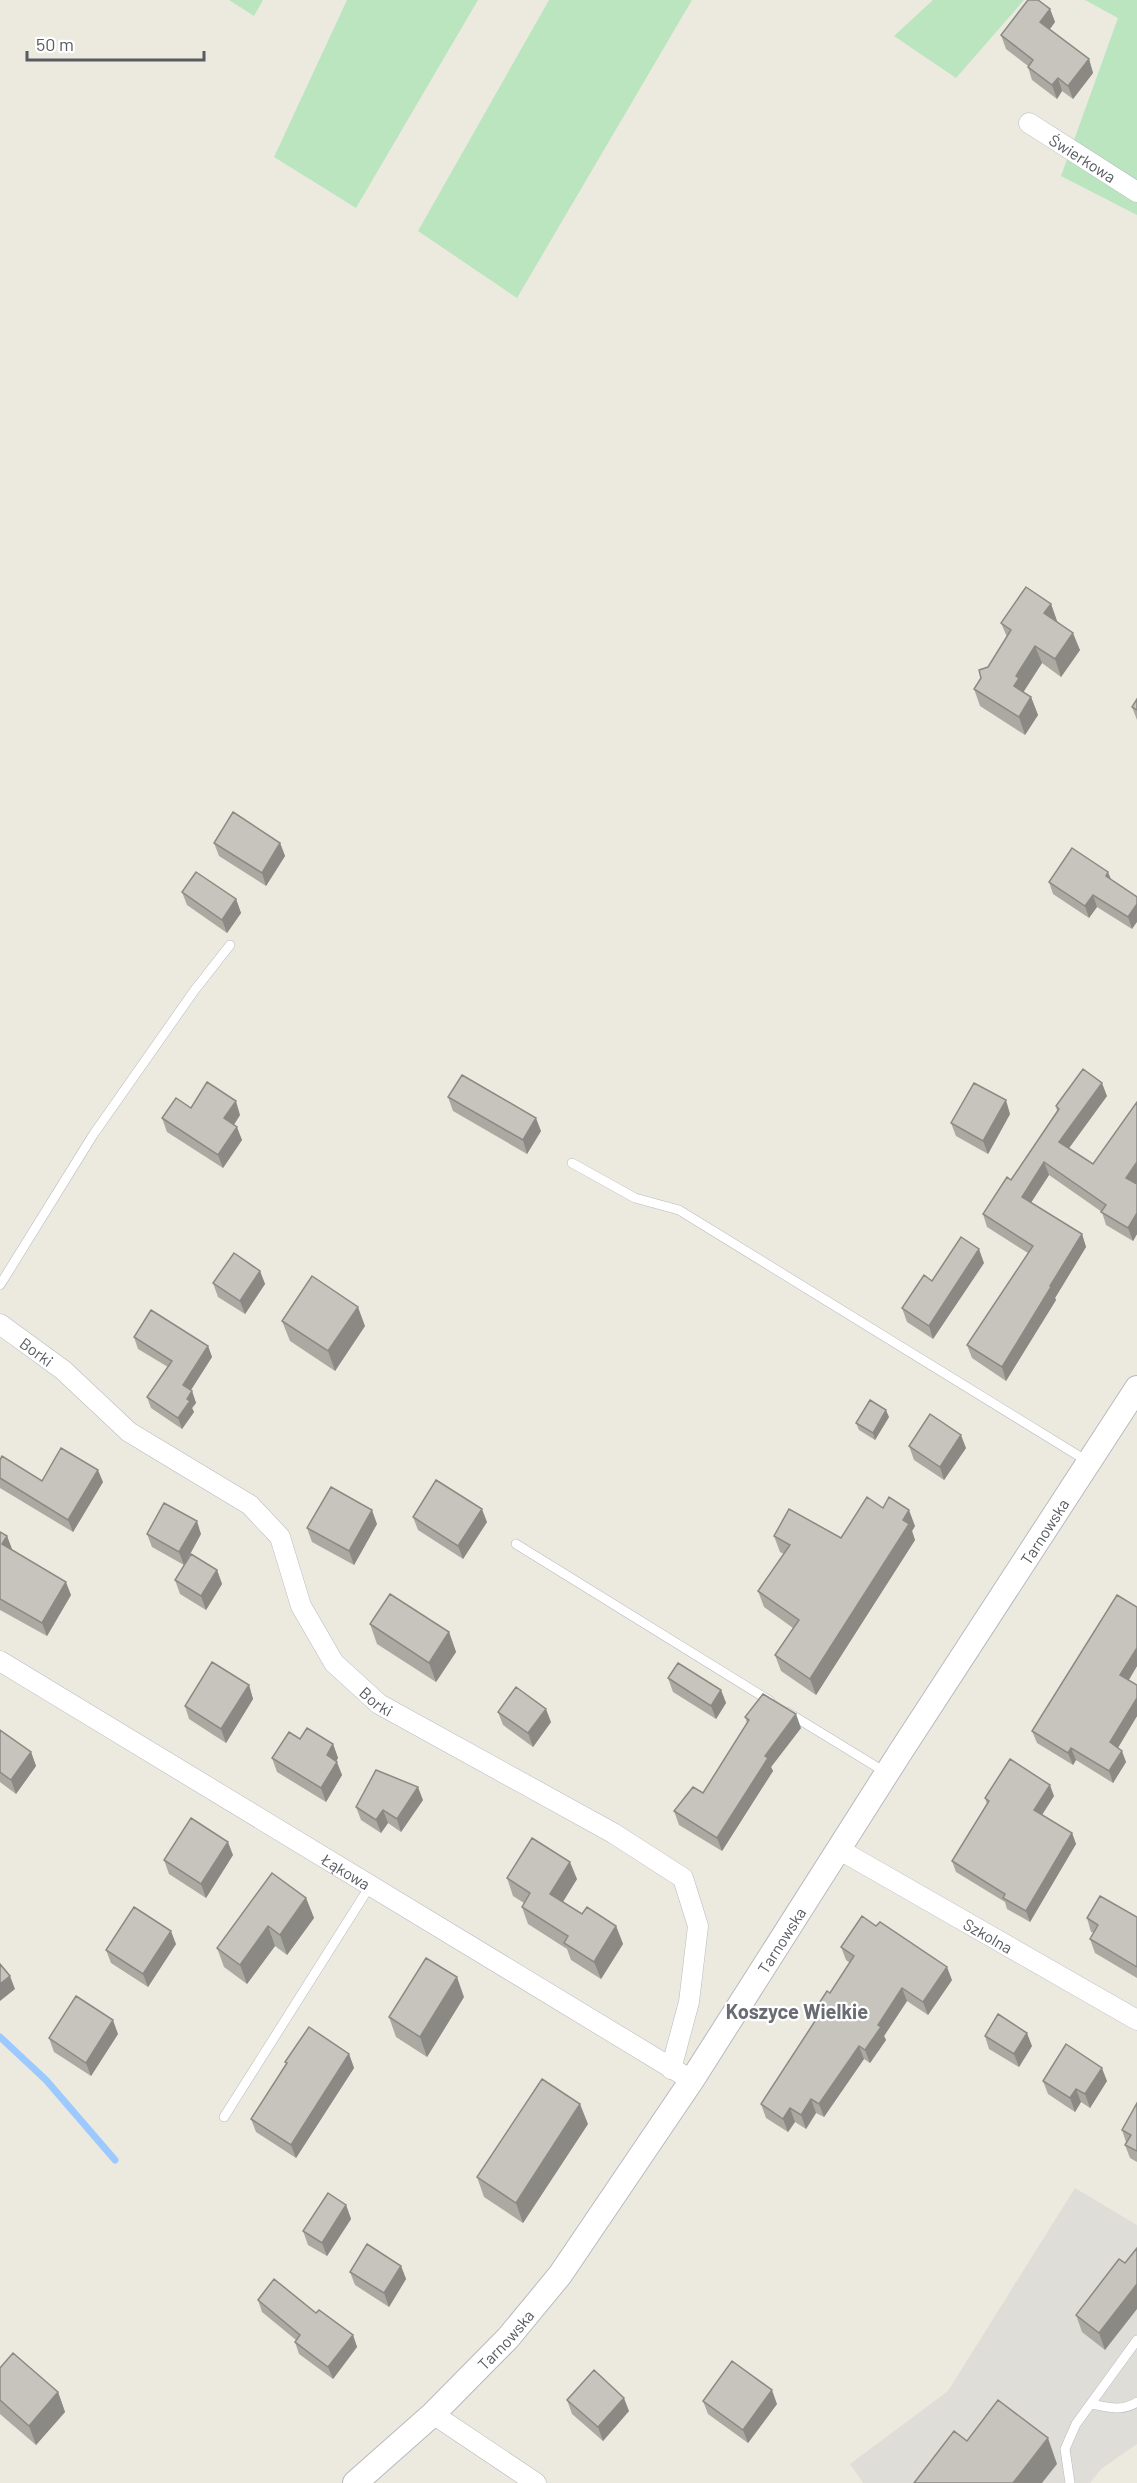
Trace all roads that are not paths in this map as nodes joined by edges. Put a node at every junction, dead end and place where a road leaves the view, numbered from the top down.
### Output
1 (1029, 123) dead end
2 (1137, 192) edge
3 (230, 945) dead end
4 (572, 1162) dead end
5 (0, 1285) edge
6 (0, 1324) edge
7 (1137, 1388) edge
8 (1089, 1462) junction
9 (516, 1544) dead end
10 (0, 1661) edge
11 (887, 1773) junction
12 (840, 1850) junction
13 (370, 1886) junction
14 (1137, 2020) edge
15 (682, 2075) junction
16 (224, 2117) dead end
17 (1137, 2340) edge
18 (1137, 2402) edge
19 (1091, 2404) junction
20 (433, 2414) junction
21 (356, 2483) edge
22 (536, 2483) edge
23 (1070, 2483) edge

1 - 2 street, Świerkowa
3 - 5 lane
4 - 8 lane
6 - 15 street, Borki
7 - 8 street, Tarnowska
8 - 11 street, Tarnowska
9 - 11 lane
10 - 13 street, Łąkowa
11 - 12 street, Tarnowska
12 - 14 street, Szkolna
12 - 15 street, Tarnowska
13 - 15 street, Łąkowa
13 - 16 lane
15 - 20 street, Tarnowska
17 - 19 lane
18 - 19 lane
19 - 23 lane
20 - 21 street, Tarnowska
20 - 22 street

